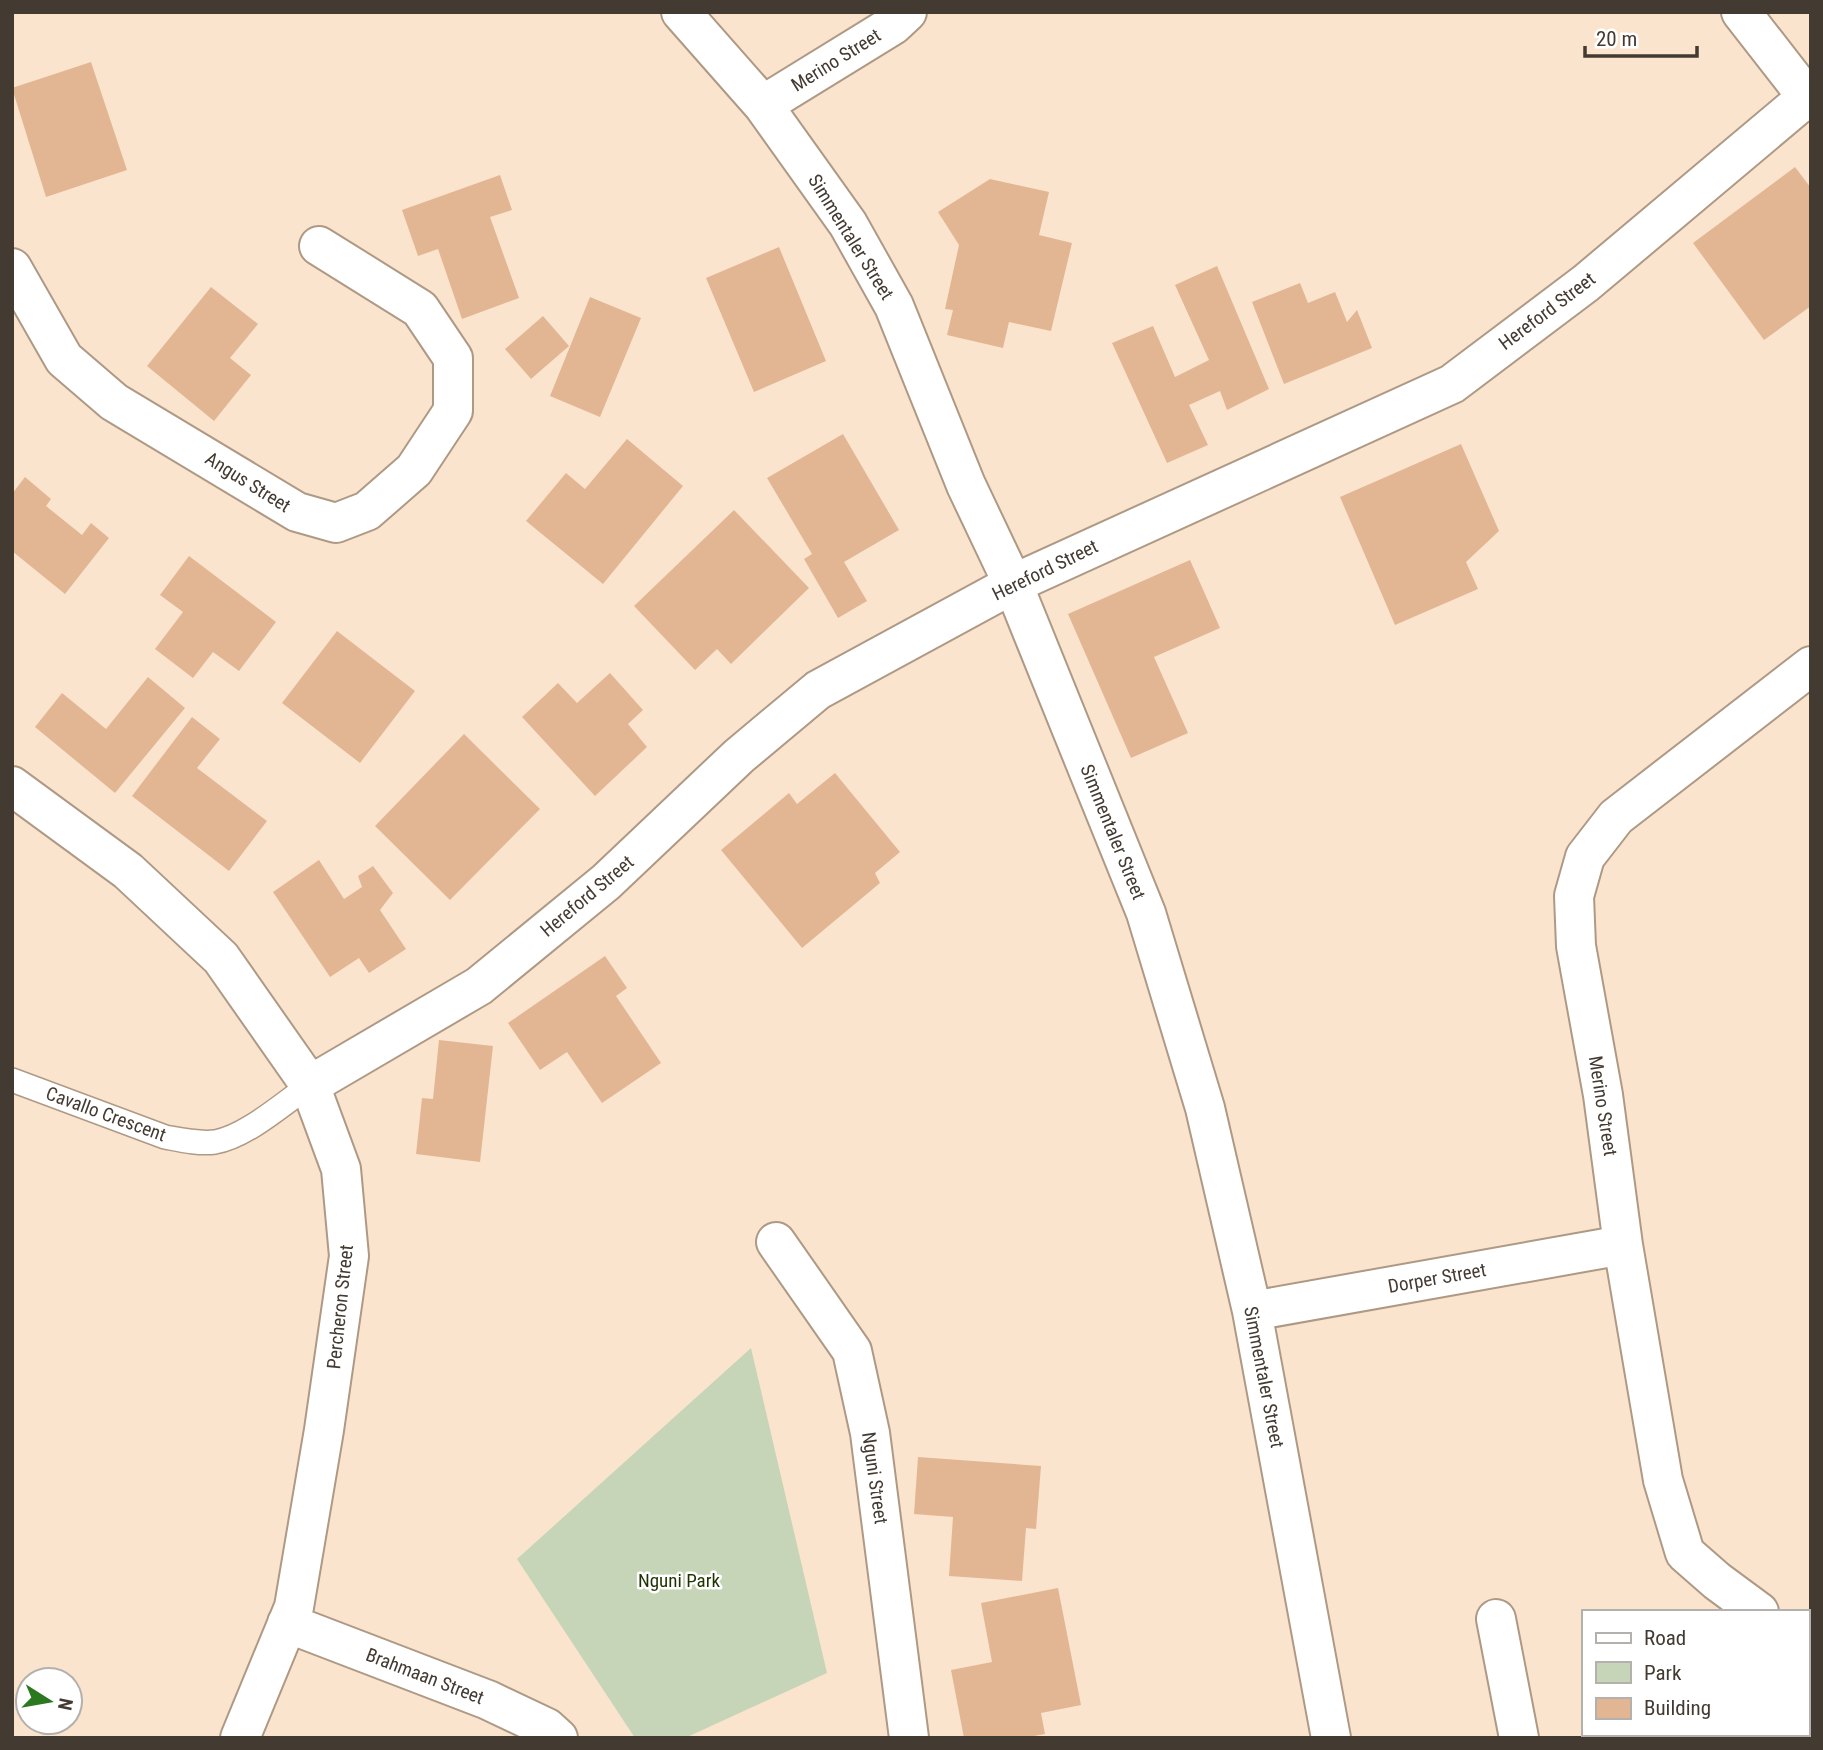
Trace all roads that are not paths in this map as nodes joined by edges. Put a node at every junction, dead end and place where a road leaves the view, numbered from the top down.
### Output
1 (681, 12) edge
2 (907, 12) edge
3 (1741, 12) edge
4 (1809, 98) edge
5 (763, 105) junction
6 (319, 246) dead end
7 (12, 268) edge
8 (1013, 584) junction
9 (1811, 666) edge
10 (12, 786) edge
11 (12, 1080) edge
12 (310, 1085) junction
13 (776, 1242) dead end
14 (1623, 1245) junction
15 (1252, 1311) junction
16 (1756, 1610) edge
17 (1496, 1619) dead end
18 (287, 1623) junction
19 (240, 1738) edge
20 (558, 1738) edge
21 (909, 1738) edge
22 (1331, 1738) edge
23 (1519, 1738) edge

1 - 5 street, Simmentaler Street
2 - 5 street, Merino Street
3 - 4 street
4 - 8 street, Hereford Street
5 - 8 street, Simmentaler Street
6 - 7 street, Angus Street
8 - 12 street, Hereford Street
8 - 15 street, Simmentaler Street
9 - 14 street, Merino Street
10 - 12 street, Percheron Street
11 - 12 lane, Cavallo Crescent
12 - 18 street, Percheron Street
13 - 21 street, Nguni Street
14 - 15 street, Dorper Street
14 - 16 street, Merino Street
15 - 22 street, Simmentaler Street
17 - 23 street
18 - 19 street, Percheron Street
18 - 20 street, Brahmaan Street

